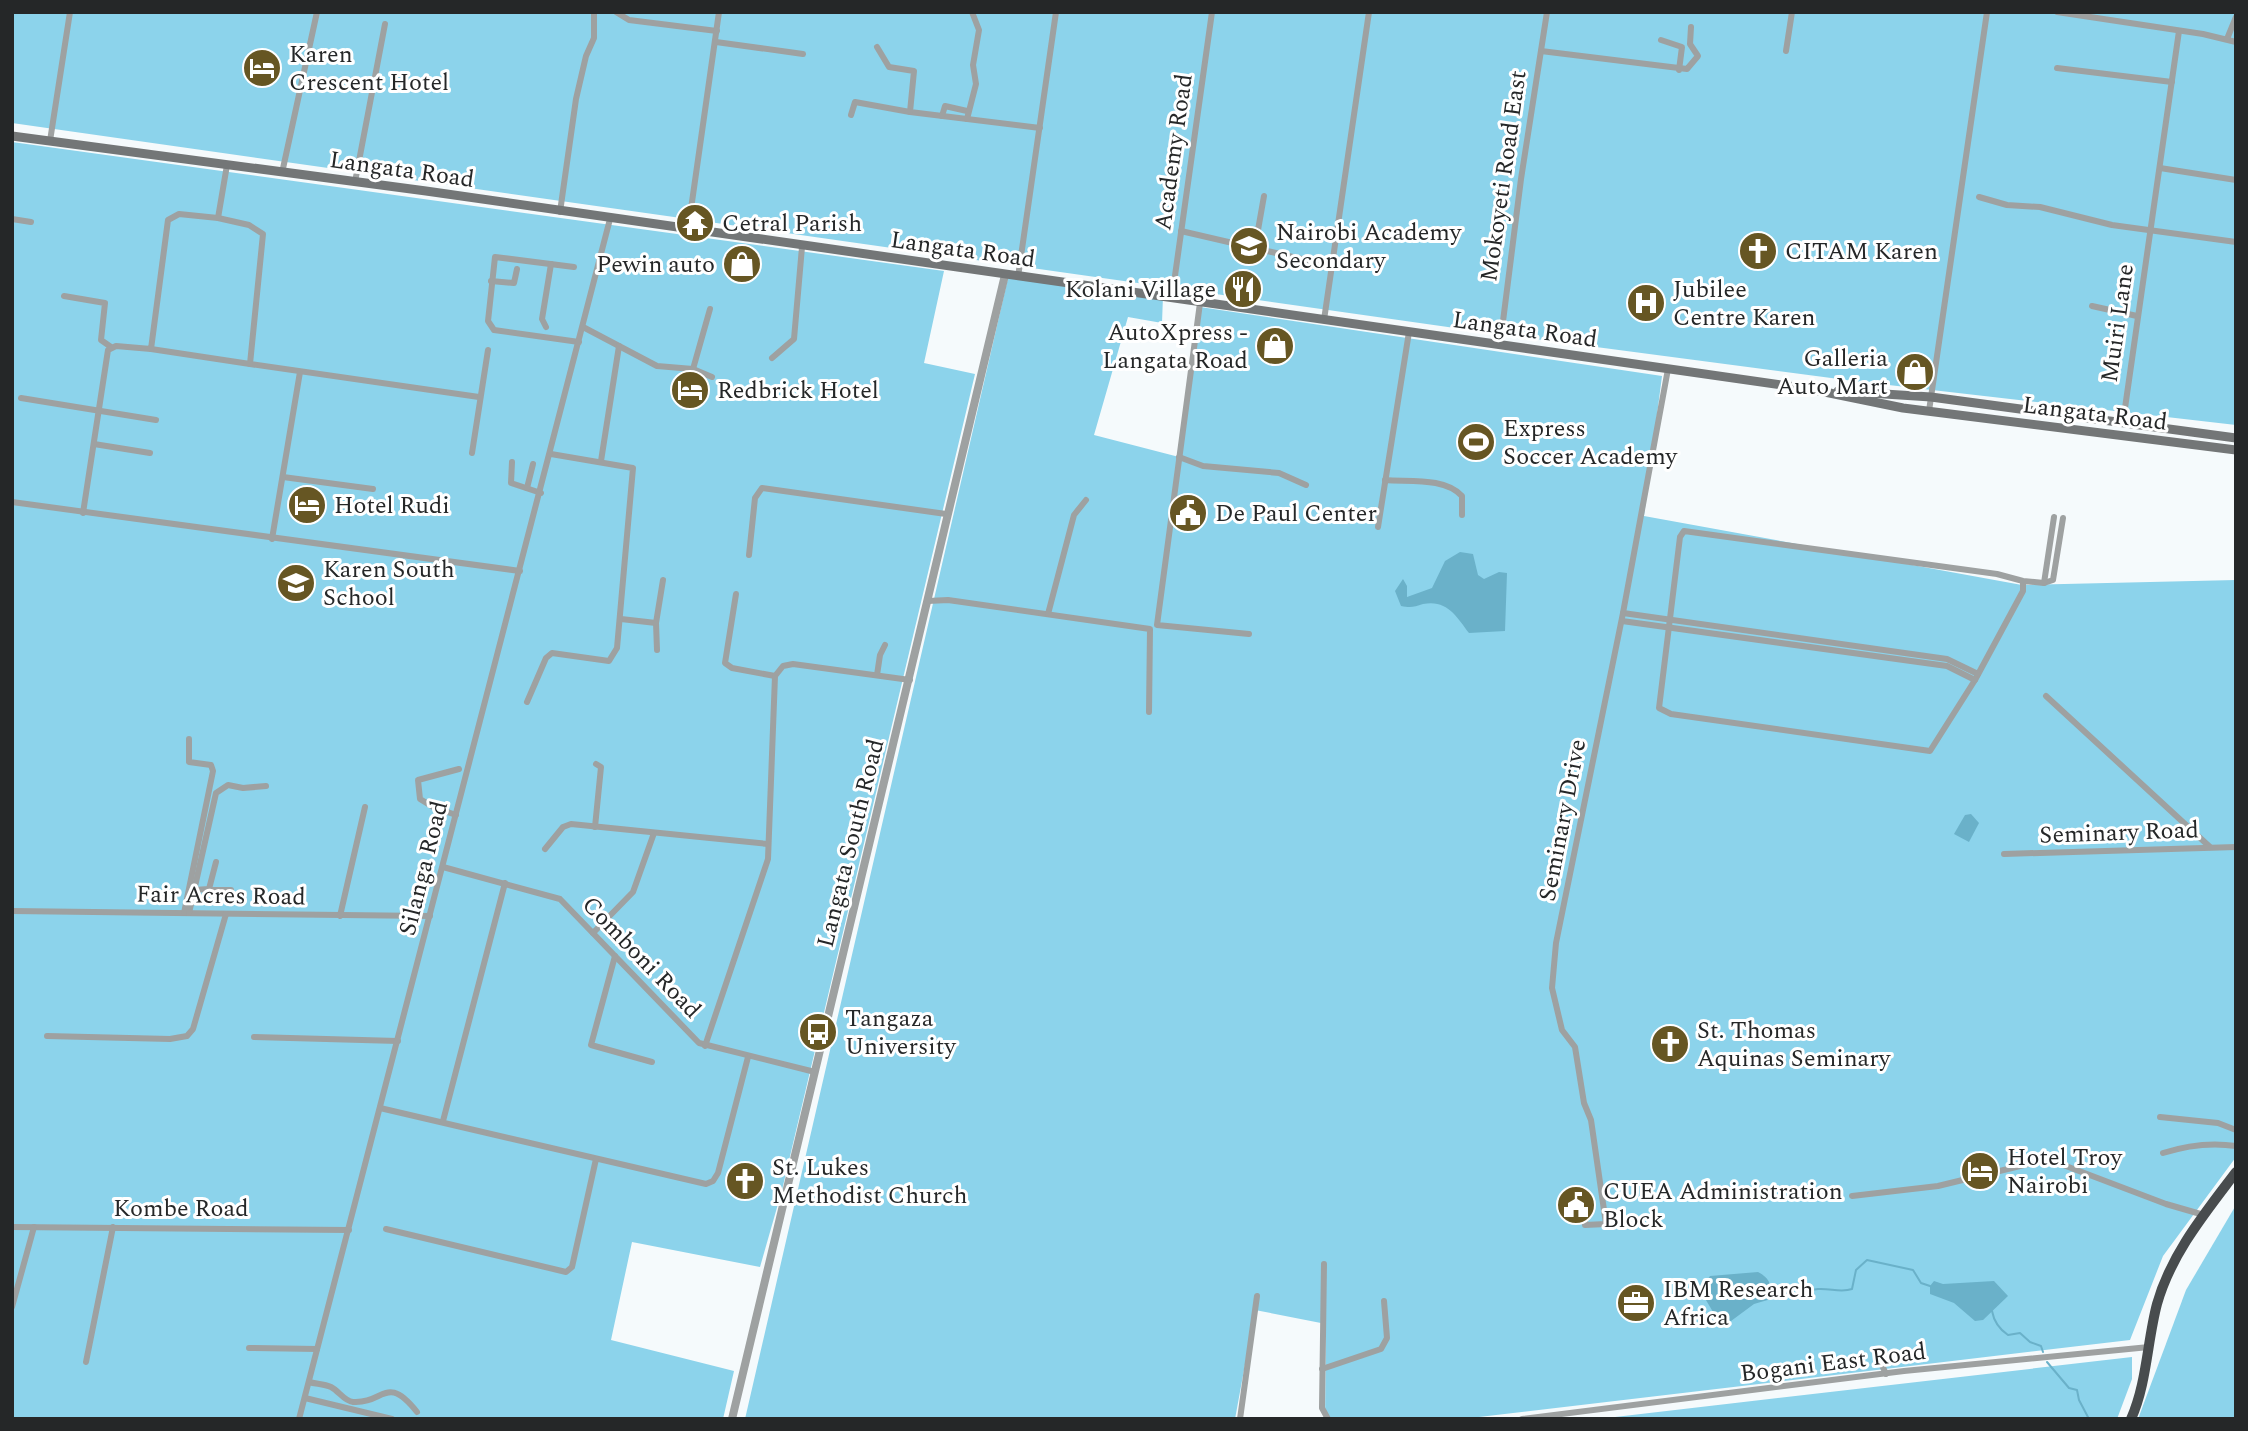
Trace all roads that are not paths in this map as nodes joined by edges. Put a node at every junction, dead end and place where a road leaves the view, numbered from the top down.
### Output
1 (69, 12) edge
2 (317, 12) edge
3 (594, 12) edge
4 (616, 12) edge
5 (719, 12) edge
6 (972, 12) edge
7 (1056, 12) edge
8 (1213, 12) edge
9 (1369, 12) edge
10 (1547, 12) edge
11 (1792, 12) edge
12 (1987, 12) edge
13 (2057, 12) edge
14 (2118, 12) edge
15 (2236, 17) edge
16 (2116, 21) junction
17 (385, 24) dead end
18 (1691, 27) dead end
19 (717, 31) junction
20 (2179, 31) junction
21 (2227, 39) junction
22 (1661, 40) dead end
23 (716, 42) junction
24 (2236, 42) edge
25 (877, 47) dead end
26 (1541, 51) junction
27 (1786, 51) dead end
28 (803, 54) dead end
29 (2057, 68) dead end
30 (1679, 70) junction
31 (2172, 82) junction
32 (967, 111) dead end
33 (910, 112) junction
34 (851, 115) dead end
35 (942, 116) junction
36 (967, 119) junction
37 (1040, 128) junction
38 (12, 136) edge
39 (50, 141) junction
40 (227, 166) junction
41 (2160, 169) junction
42 (282, 173) junction
43 (2236, 180) edge
44 (355, 182) junction
45 (1264, 196) dead end
46 (1979, 197) dead end
47 (560, 212) junction
48 (218, 218) junction
49 (12, 219) edge
50 (610, 219) junction
51 (31, 222) dead end
52 (2151, 229) junction
53 (688, 230) junction
54 (1181, 231) junction
55 (2236, 242) edge
56 (802, 247) junction
57 (1255, 247) junction
58 (551, 264) junction
59 (1332, 266) junction
60 (574, 267) dead end
61 (517, 269) dead end
62 (1004, 275) junction
63 (1018, 276) junction
64 (491, 281) junction
65 (64, 296) dead end
66 (1172, 297) junction
67 (1200, 303) junction
68 (2092, 306) dead end
69 (710, 309) dead end
70 (2137, 316) junction
71 (1324, 320) junction
72 (546, 327) dead end
73 (583, 327) junction
74 (1409, 332) junction
75 (579, 342) junction
76 (1500, 345) junction
77 (619, 346) junction
78 (111, 347) junction
79 (151, 349) junction
80 (488, 350) dead end
81 (772, 358) dead end
82 (250, 364) junction
83 (693, 369) junction
84 (1668, 369) junction
85 (300, 372) junction
86 (712, 377) dead end
87 (1825, 391) junction
88 (479, 397) junction
89 (1931, 397) junction
90 (21, 398) dead end
91 (98, 410) junction
92 (1929, 411) junction
93 (156, 419) dead end
94 (2123, 422) junction
95 (2236, 438) edge
96 (94, 444) junction
97 (2236, 450) edge
98 (150, 453) dead end
99 (472, 453) dead end
100 (551, 454) junction
101 (1180, 457) junction
102 (601, 461) junction
103 (512, 462) dead end
104 (533, 464) dead end
105 (283, 477) junction
106 (1385, 480) junction
107 (1306, 485) dead end
108 (527, 488) junction
109 (373, 489) dead end
110 (541, 493) junction
111 (1086, 500) dead end
112 (12, 502) edge
113 (83, 513) junction
114 (946, 514) junction
115 (1462, 515) dead end
116 (2054, 517) dead end
117 (2063, 518) dead end
118 (1378, 527) dead end
119 (272, 539) junction
120 (749, 555) dead end
121 (520, 571) junction
122 (663, 580) dead end
123 (2023, 581) junction
124 (2044, 583) junction
125 (736, 594) dead end
126 (928, 601) junction
127 (1048, 614) junction
128 (1623, 617) junction
129 (621, 619) junction
130 (656, 622) junction
131 (1669, 623) junction
132 (1249, 634) dead end
133 (885, 645) dead end
134 (657, 650) dead end
135 (877, 675) junction
136 (775, 676) junction
137 (1977, 677) junction
138 (910, 680) junction
139 (2046, 696) dead end
140 (527, 702) dead end
141 (1149, 712) dead end
142 (190, 739) dead end
143 (596, 764) dead end
144 (459, 769) dead end
145 (265, 786) dead end
146 (365, 807) dead end
147 (456, 815) junction
148 (596, 827) junction
149 (654, 833) junction
150 (768, 844) junction
151 (2210, 847) junction
152 (2236, 847) edge
153 (545, 849) dead end
154 (2004, 854) dead end
155 (216, 862) dead end
156 (443, 867) junction
157 (505, 883) junction
158 (194, 890) junction
159 (206, 890) junction
160 (231, 890) dead end
161 (12, 911) edge
162 (187, 913) junction
163 (226, 914) junction
164 (340, 916) junction
165 (430, 916) junction
166 (593, 933) junction
167 (615, 956) junction
168 (47, 1036) dead end
169 (254, 1038) dead end
170 (398, 1041) junction
171 (705, 1046) junction
172 (748, 1057) junction
173 (652, 1062) dead end
174 (815, 1072) junction
175 (380, 1108) junction
176 (2160, 1117) dead end
177 (443, 1121) junction
178 (2236, 1130) edge
179 (2236, 1146) edge
180 (2163, 1153) dead end
181 (596, 1159) junction
182 (2236, 1172) edge
183 (1580, 1196) dead end
184 (1852, 1196) dead end
185 (2204, 1215) junction
186 (12, 1227) edge
187 (34, 1227) junction
188 (113, 1227) junction
189 (386, 1229) dead end
190 (349, 1230) junction
191 (1324, 1264) dead end
192 (1257, 1296) dead end
193 (1384, 1301) dead end
194 (12, 1307) edge
195 (2149, 1347) junction
196 (249, 1348) dead end
197 (317, 1349) junction
198 (1876, 1352) dead end
199 (86, 1362) dead end
200 (1322, 1369) junction
201 (1886, 1374) junction
202 (309, 1382) junction
203 (305, 1398) junction
204 (417, 1412) dead end
205 (1587, 1415) edge
206 (299, 1419) edge
207 (392, 1419) edge
208 (732, 1419) edge
209 (1240, 1419) edge
210 (1328, 1419) edge
211 (1522, 1419) edge
212 (2131, 1419) edge

1 - 39 street
2 - 42 street
3 - 47 street
4 - 19 street
5 - 19 street
6 - 36 street
7 - 37 street
8 - 54 street, Academy Road
9 - 59 street
10 - 26 street, Mokoyeti Road East
11 - 27 street
12 - 89 street
13 - 16 street
14 - 16 street
15 - 21 street
16 - 20 street
17 - 44 street
18 - 30 street
19 - 23 street
20 - 21 street
20 - 31 street, Muiri Lane
21 - 24 street
22 - 30 street
23 - 28 street
23 - 53 street
25 - 33 street
26 - 30 street
26 - 76 street, Mokoyeti Road East
29 - 31 street
31 - 41 street, Muiri Lane
32 - 35 street
33 - 34 street
33 - 35 street
35 - 36 street
36 - 37 street
37 - 63 street
38 - 39 main road, Langata Road
39 - 40 main road, Langata Road
40 - 42 main road, Langata Road
40 - 48 street
41 - 43 street
41 - 52 street, Muiri Lane
42 - 44 main road, Langata Road
44 - 47 main road, Langata Road
45 - 57 street
46 - 52 street
47 - 50 main road, Langata Road
48 - 79 street
48 - 82 street
49 - 51 street
50 - 53 main road, Langata Road
50 - 73 street, Silanga Road
52 - 55 street
52 - 70 street, Muiri Lane
53 - 56 main road, Langata Road
54 - 57 street
54 - 66 street, Academy Road
56 - 62 main road, Langata Road
56 - 81 street
57 - 59 street
58 - 60 street
58 - 64 street
58 - 72 street
59 - 71 street
61 - 64 street
62 - 63 main road, Langata Road
62 - 114 street, Langata South Road
63 - 66 main road, Langata Road
64 - 75 street
65 - 78 street
66 - 67 main road, Langata Road
67 - 71 main road, Langata Road
67 - 101 street
68 - 70 street
69 - 83 street
70 - 94 street, Muiri Lane
71 - 74 main road, Langata Road
73 - 75 street, Silanga Road
73 - 77 street
74 - 76 main road, Langata Road
74 - 106 street
75 - 100 street, Silanga Road
76 - 84 main road, Langata Road
77 - 83 street
77 - 102 street
78 - 79 street
78 - 91 street
79 - 82 street
80 - 88 street
82 - 85 street
83 - 86 street
84 - 87 main road, Langata Road
84 - 128 street, Seminary Drive
85 - 88 street
85 - 105 street
87 - 89 main road, Langata Road
87 - 92 main road, Langata Road
88 - 99 street
89 - 92 street
89 - 94 main road, Langata Road
90 - 91 street
91 - 93 street
91 - 96 street
92 - 97 main road, Langata Road
94 - 95 main road, Langata Road
96 - 98 street
96 - 113 street
100 - 102 street
100 - 110 street, Silanga Road
101 - 107 street
101 - 132 street
102 - 129 street
103 - 108 street
104 - 108 street
105 - 109 street
105 - 119 street
106 - 115 street
106 - 118 street
108 - 110 street
110 - 121 street, Silanga Road
111 - 127 street
112 - 113 street
113 - 119 street
114 - 120 street
114 - 126 street, Langata South Road
116 - 124 street
117 - 124 street
119 - 121 street
121 - 147 street, Silanga Road
122 - 130 street
123 - 124 street
123 - 131 street
123 - 137 street
125 - 136 street
126 - 127 street
126 - 138 street, Langata South Road
127 - 141 street
128 - 131 street
128 - 183 street, Seminary Drive
129 - 130 street
129 - 140 street
130 - 134 street
131 - 137 street
131 - 137 street
133 - 135 street
135 - 136 street
135 - 138 street
136 - 150 street
138 - 174 street, Langata South Road
139 - 151 street
142 - 162 street
143 - 148 street
144 - 147 street
145 - 158 street
146 - 164 street
147 - 156 street, Silanga Road
148 - 149 street
148 - 153 street
149 - 150 street
149 - 166 street
150 - 171 street
151 - 152 street, Seminary Road
151 - 154 street, Seminary Road
155 - 159 street
156 - 157 street, Comboni Road
156 - 165 street, Silanga Road
157 - 166 street, Comboni Road
157 - 177 street
158 - 159 street
158 - 162 street
159 - 160 street
161 - 162 street, Fair Acres Road
162 - 163 street, Fair Acres Road
163 - 164 street, Fair Acres Road
163 - 168 street
164 - 165 street, Fair Acres Road
165 - 170 street, Silanga Road
166 - 167 street, Comboni Road
167 - 171 street, Comboni Road
167 - 173 street
169 - 170 street
170 - 175 street, Silanga Road
171 - 172 street, Comboni Road
172 - 174 street, Comboni Road
172 - 181 street
174 - 208 street, Langata South Road
175 - 177 street
175 - 190 street, Silanga Road
176 - 178 street
177 - 181 street
179 - 180 street
181 - 189 street
182 - 185 highway
184 - 185 street
185 - 195 highway
186 - 187 street, Kombe Road
187 - 188 street, Kombe Road
187 - 194 street
188 - 190 street, Kombe Road
188 - 199 street
190 - 197 street, Silanga Road
191 - 200 street
192 - 209 street
193 - 200 street
195 - 201 street, Bogani East Road
195 - 212 highway
196 - 197 street
197 - 202 street, Silanga Road
198 - 201 street
200 - 210 street
201 - 205 street, Bogani East Road
202 - 203 street, Silanga Road
202 - 204 street
203 - 206 street, Silanga Road
203 - 207 street
205 - 211 street, Bogani East Road

